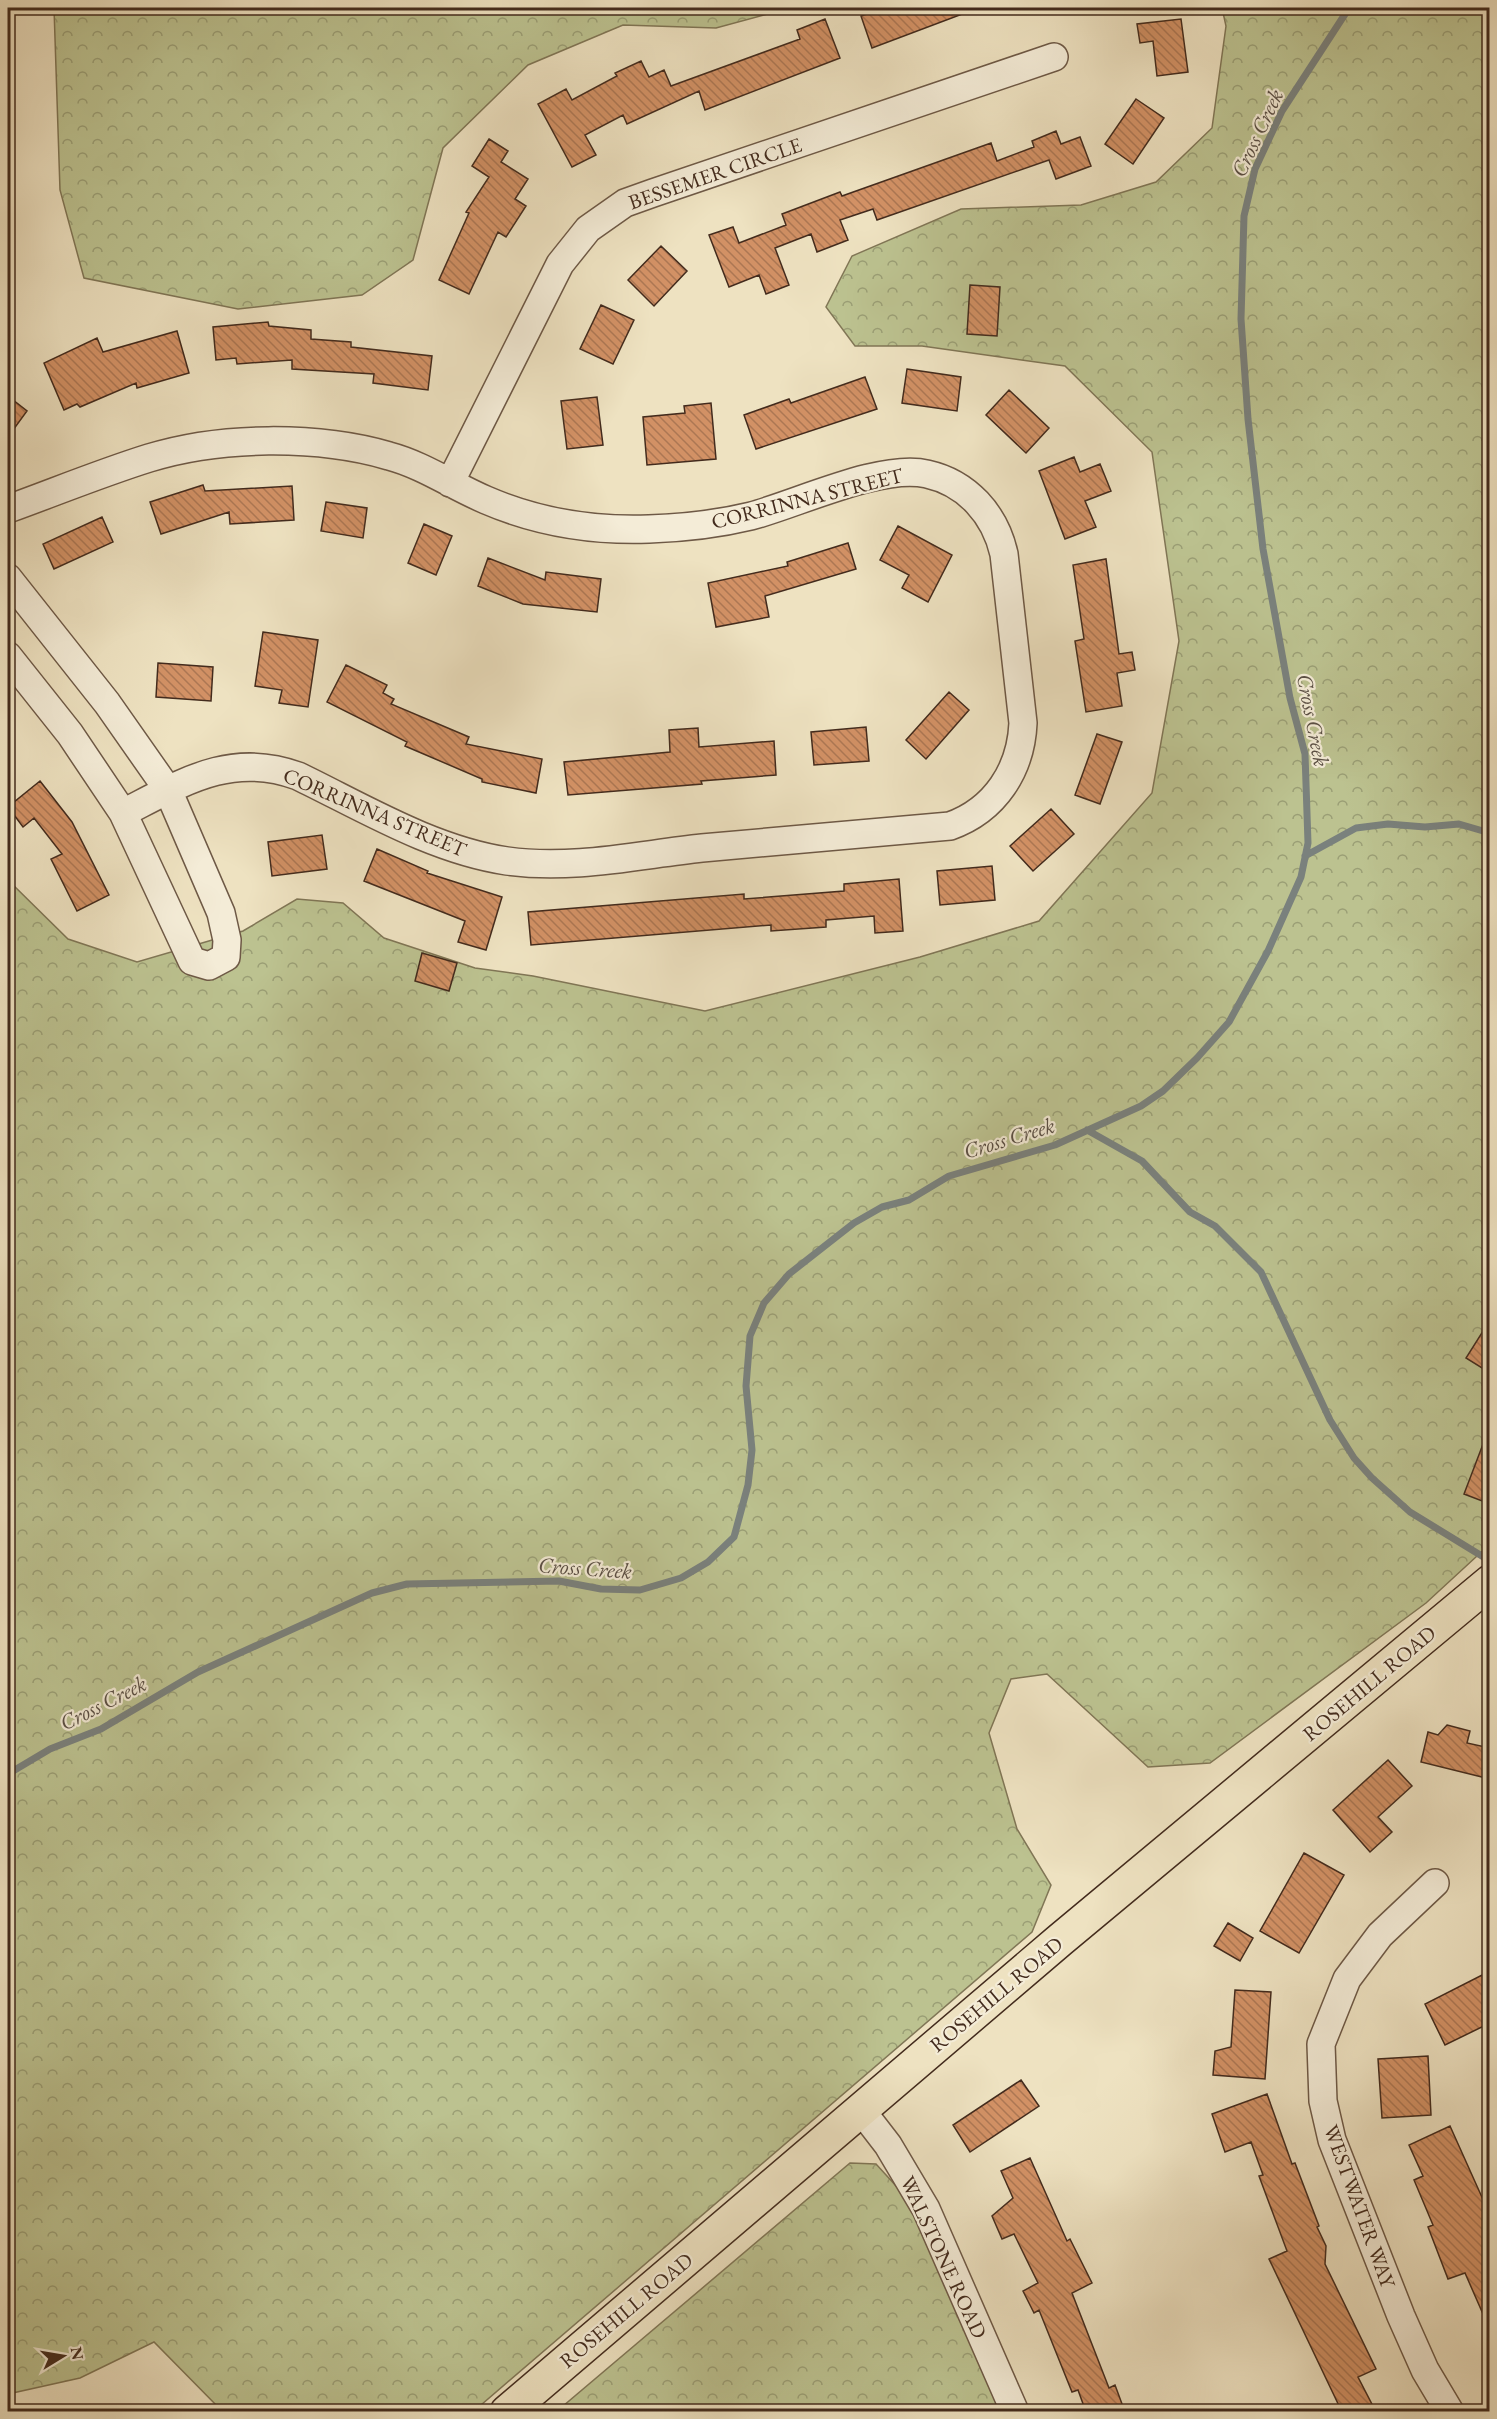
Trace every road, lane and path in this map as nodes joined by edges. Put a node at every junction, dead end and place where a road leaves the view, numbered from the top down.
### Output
1 (1054, 57) dead end
2 (450, 483) junction
3 (8, 509) edge
4 (8, 578) edge
5 (8, 656) edge
6 (168, 790) junction
7 (123, 813) junction
8 (1490, 1582) edge
9 (1435, 1884) dead end
10 (861, 2110) junction
11 (507, 2412) edge
12 (1016, 2412) edge
13 (1450, 2412) edge

1 - 2 street, BESSEMER CIRCLE
2 - 3 street, CORRINNA STREET
2 - 6 street, CORRINNA STREET
4 - 6 street
5 - 7 street
6 - 7 street, CORRINNA STREET
6 - 7 street
8 - 10 main road, ROSEHILL ROAD
9 - 13 street, WESTWATER WAY
10 - 11 main road, ROSEHILL ROAD
10 - 12 street, WALSTONE ROAD

